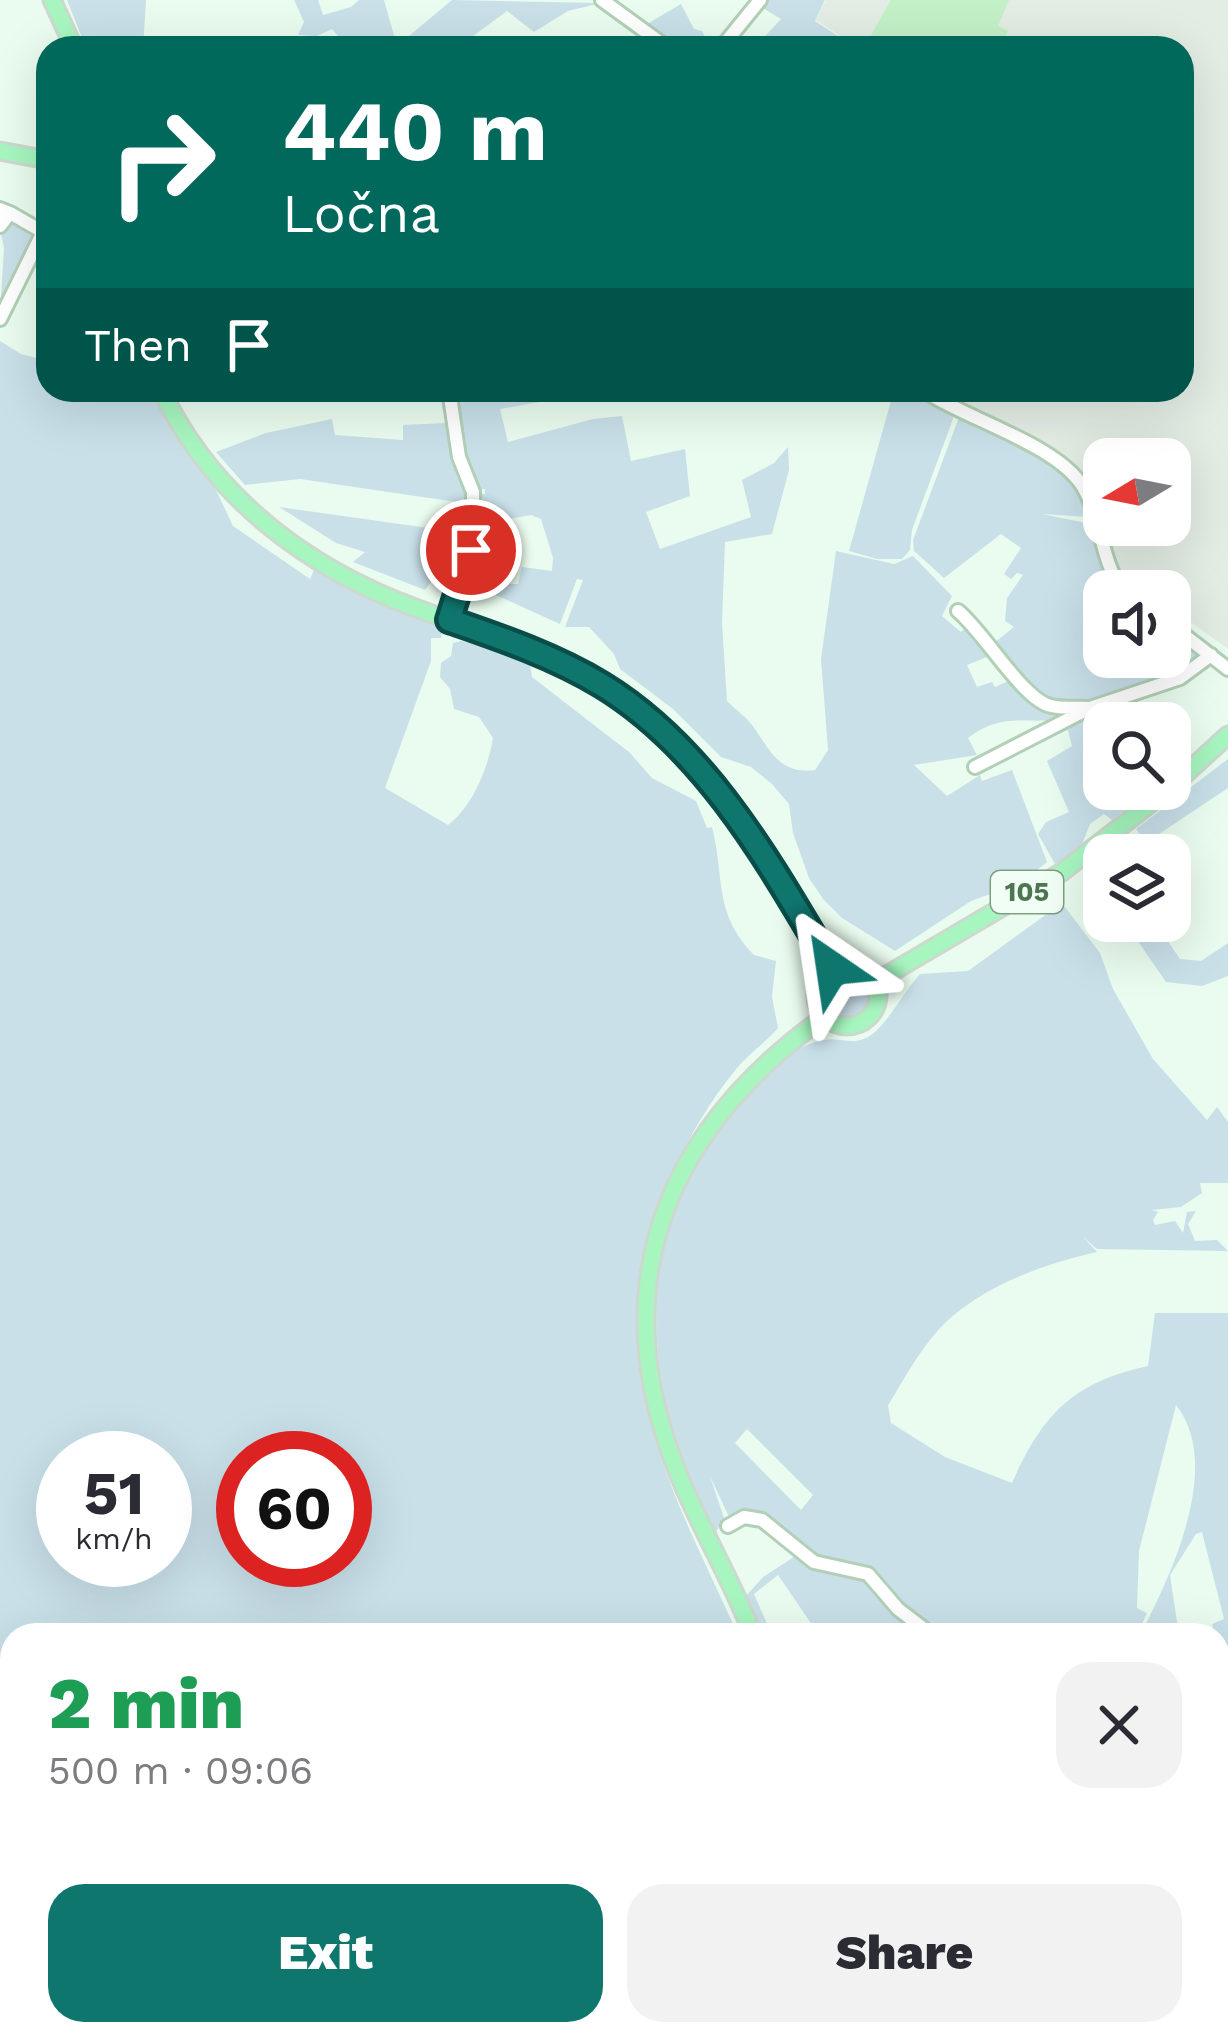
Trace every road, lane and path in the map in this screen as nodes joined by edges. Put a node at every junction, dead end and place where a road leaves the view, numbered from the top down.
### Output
1 (52, 0) edge
2 (602, 0) edge
3 (760, 0) edge
4 (68, 36) edge
5 (652, 36) edge
6 (734, 36) edge
7 (0, 151) edge
8 (36, 158) edge
9 (5, 211) edge
10 (0, 226) edge
11 (36, 228) edge
12 (36, 246) edge
13 (0, 319) edge
14 (168, 402) edge
15 (451, 402) edge
16 (947, 402) edge
17 (1115, 570) edge
18 (958, 611) dead end
19 (449, 620) junction
20 (1191, 641) edge
21 (1222, 665) edge
22 (1107, 702) edge
23 (1083, 708) edge
24 (1083, 712) edge
25 (1228, 734) edge
26 (975, 767) dead end
27 (1191, 769) edge
28 (1141, 810) edge
29 (832, 968) junction
30 (875, 982) junction
31 (824, 1017) junction
32 (728, 1526) dead end
33 (748, 1623) edge
34 (916, 1623) edge

1 - 4 main road
2 - 5 street
3 - 6 street
7 - 8 main road
9 - 10 street
9 - 11 street
12 - 13 street
14 - 19 main road
15 - 19 street
16 - 17 street
18 - 23 street
19 - 29 main road
20 - 21 street
21 - 22 street
24 - 26 street
25 - 27 main road, 105
28 - 30 main road, 105
29 - 30 main road
29 - 31 main road
30 - 31 main road, 105
31 - 33 main road
32 - 34 street

